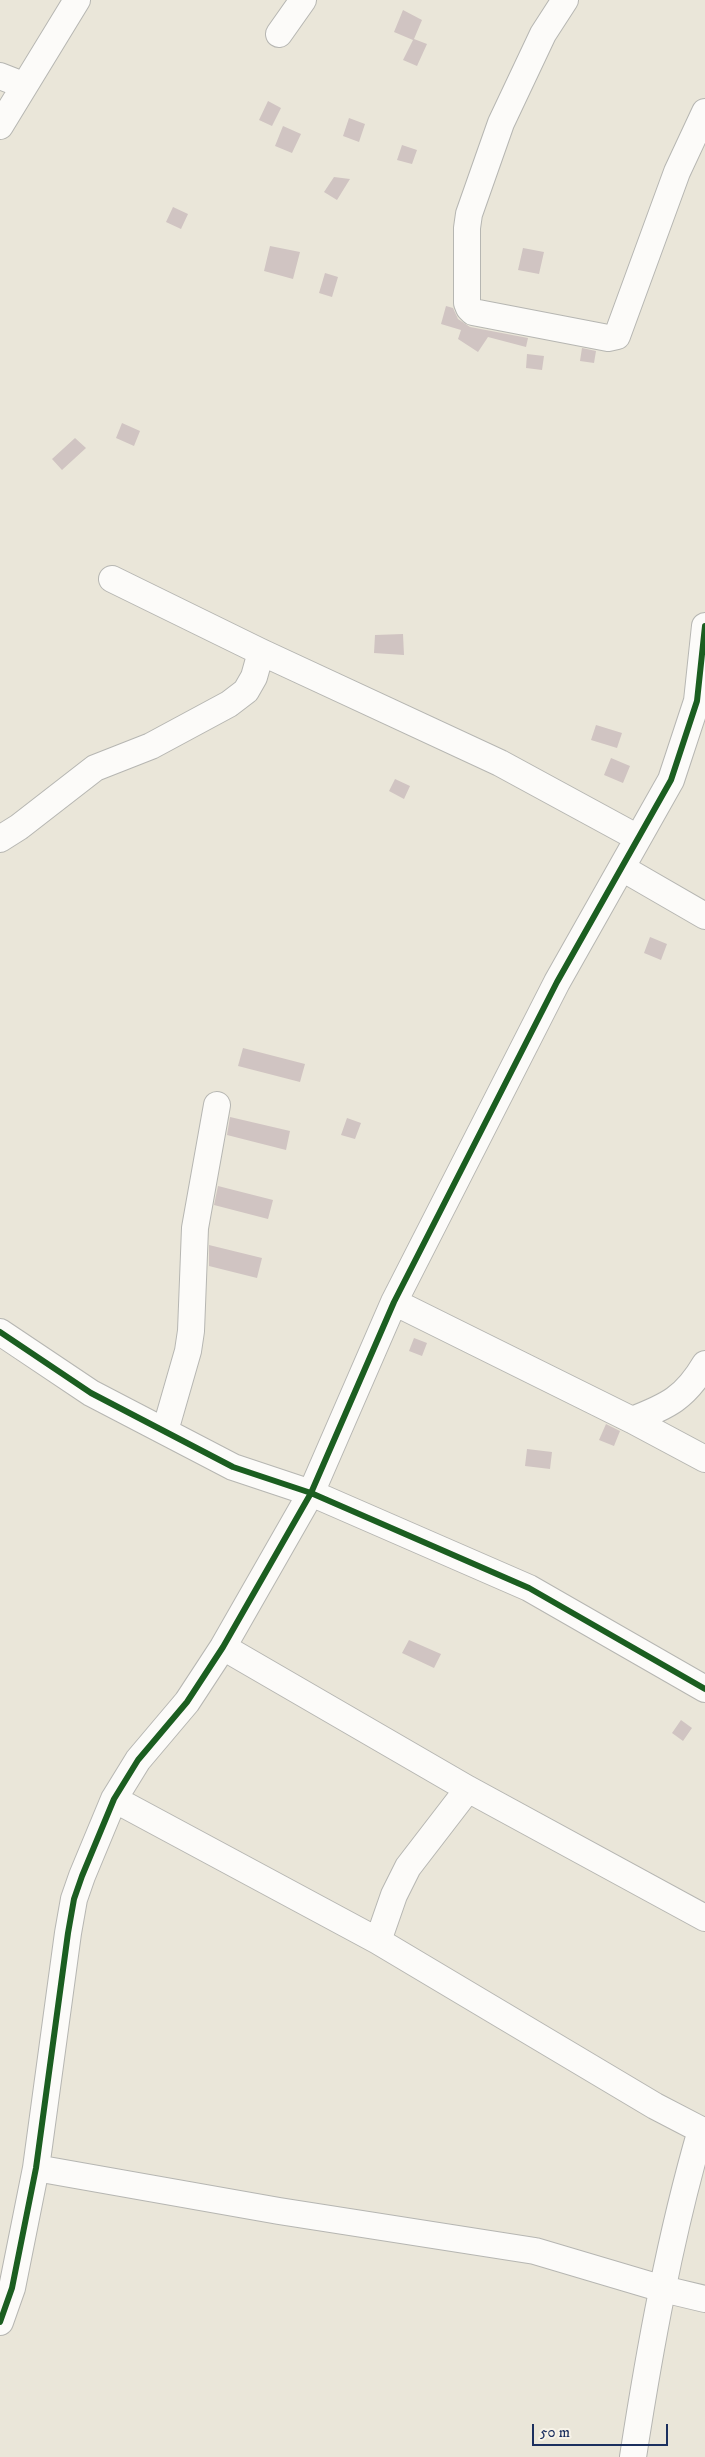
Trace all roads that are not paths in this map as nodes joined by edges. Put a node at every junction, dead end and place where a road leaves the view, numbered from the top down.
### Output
1 (77, 0) edge
2 (303, 0) edge
3 (565, 0) edge
4 (279, 34) dead end
5 (12, 80) edge
6 (705, 112) edge
7 (0, 126) edge
8 (112, 579) dead end
9 (705, 626) edge
10 (261, 652) junction
11 (0, 838) edge
12 (638, 838) junction
13 (622, 868) junction
14 (705, 916) edge
15 (217, 1105) dead end
16 (394, 1302) junction
17 (0, 1332) edge
18 (705, 1364) edge
19 (632, 1420) junction
20 (165, 1431) junction
21 (705, 1460) edge
22 (311, 1493) junction
23 (224, 1647) junction
24 (705, 1689) edge
25 (468, 1789) junction
26 (114, 1799) junction
27 (705, 1918) edge
28 (378, 1941) junction
29 (703, 2131) edge
30 (36, 2168) junction
31 (663, 2289) junction
32 (705, 2299) edge
33 (0, 2322) edge
34 (633, 2457) edge

1 - 5 street
2 - 4 street
3 - 6 street
5 - 7 street
8 - 10 street
9 - 12 street
10 - 11 street
10 - 12 street
12 - 13 street
13 - 14 street
13 - 16 street
15 - 20 street
16 - 19 street
16 - 22 street
17 - 20 street
18 - 19 street
19 - 21 street
20 - 22 street
22 - 23 street
22 - 24 street
23 - 25 street
23 - 26 street
25 - 27 street
25 - 28 street
26 - 28 street
26 - 30 street
28 - 29 street
29 - 31 street
30 - 31 street
30 - 33 street
31 - 32 street
31 - 34 street

